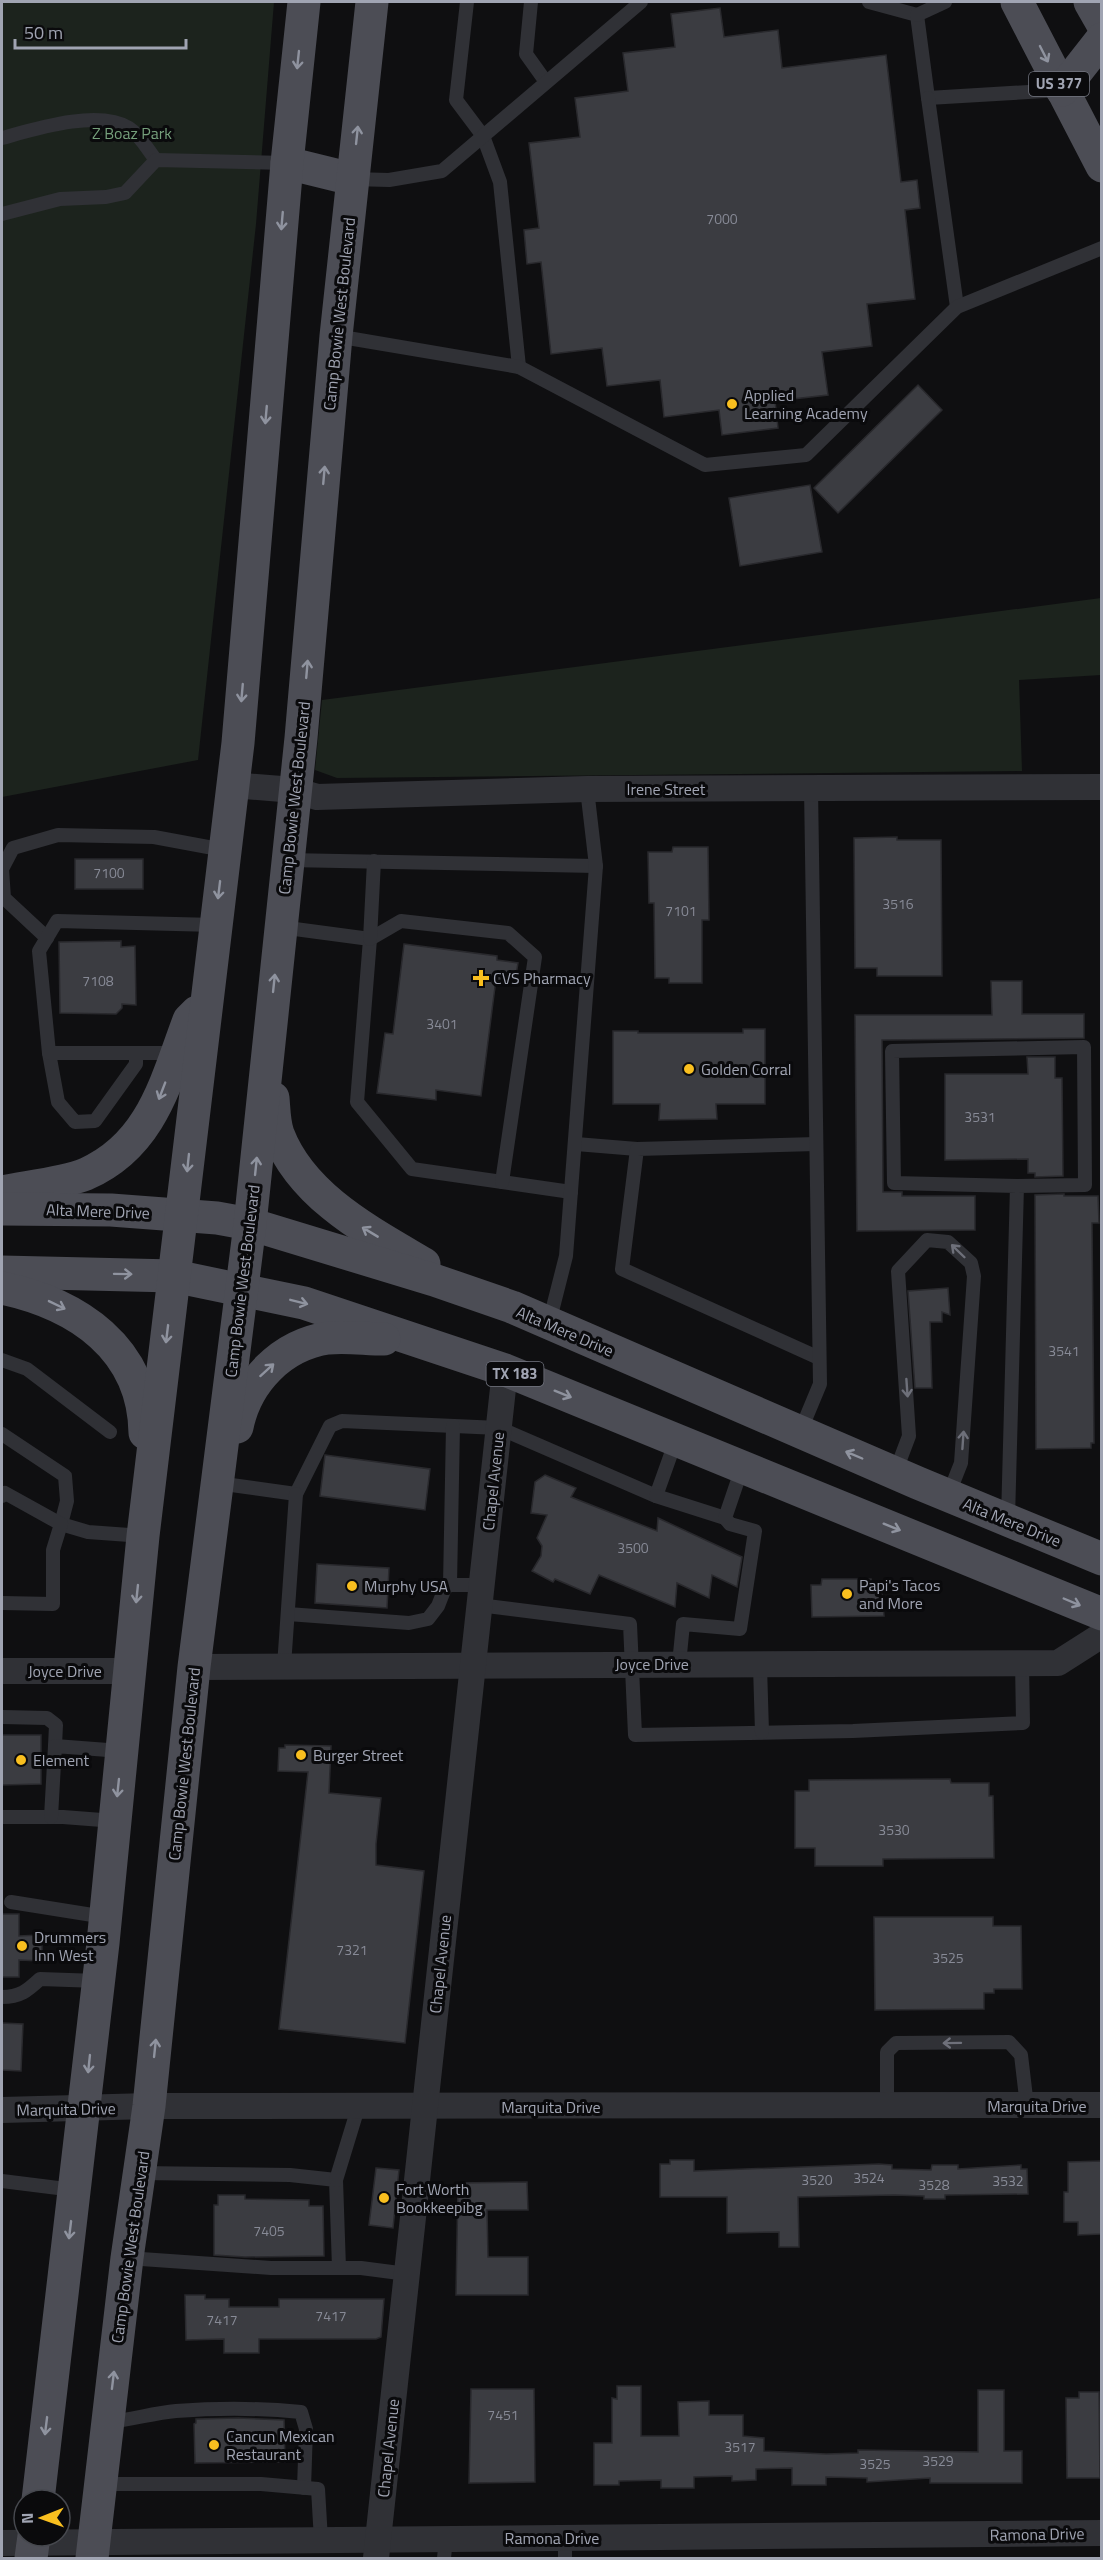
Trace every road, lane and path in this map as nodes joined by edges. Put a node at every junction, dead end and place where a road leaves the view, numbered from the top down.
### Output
1 (304, 2) edge
2 (372, 2) edge
3 (466, 2) edge
4 (531, 2) edge
5 (641, 2) edge
6 (869, 2) edge
7 (945, 2) edge
8 (1017, 2) edge
9 (1090, 2) edge
10 (917, 15) junction
11 (1101, 23) edge
12 (1101, 39) edge
13 (546, 82) junction
14 (1062, 90) junction
15 (928, 98) junction
16 (483, 136) junction
17 (2, 138) edge
18 (156, 160) junction
19 (287, 163) junction
20 (1101, 166) edge
21 (352, 179) junction
22 (2, 214) edge
23 (1101, 248) edge
24 (957, 307) junction
25 (336, 336) junction
26 (519, 367) junction
27 (232, 785) junction
28 (1101, 787) edge
29 (811, 788) junction
30 (587, 789) junction
31 (294, 790) junction
32 (224, 850) junction
33 (287, 860) junction
34 (374, 861) junction
35 (597, 866) junction
36 (215, 926) junction
37 (280, 927) junction
38 (47, 938) junction
39 (370, 939) junction
40 (206, 1002) junction
41 (268, 1042) junction
42 (49, 1053) junction
43 (136, 1053) junction
44 (177, 1053) junction
45 (576, 1144) junction
46 (816, 1144) junction
47 (637, 1149) junction
48 (502, 1182) junction
49 (1017, 1186) junction
50 (2, 1192) edge
51 (572, 1192) junction
52 (2, 1209) edge
53 (182, 1214) junction
54 (249, 1224) junction
55 (2, 1272) edge
56 (174, 1276) junction
57 (2, 1288) edge
58 (242, 1290) junction
59 (474, 1294) junction
60 (549, 1323) junction
61 (420, 1340) junction
62 (819, 1358) junction
63 (2, 1360) edge
64 (505, 1370) junction
65 (453, 1426) junction
66 (499, 1428) junction
67 (111, 1432) dead end
68 (800, 1432) junction
69 (2, 1434) edge
70 (676, 1440) junction
71 (742, 1468) junction
72 (895, 1473) junction
73 (222, 1484) junction
74 (296, 1494) junction
75 (2, 1496) edge
76 (656, 1496) junction
77 (948, 1496) junction
78 (725, 1518) junction
79 (1008, 1521) junction
80 (60, 1524) junction
81 (143, 1536) junction
82 (1101, 1559) edge
83 (450, 1585) junction
84 (480, 1595) junction
85 (2, 1603) edge
86 (288, 1614) junction
87 (1101, 1614) edge
88 (1101, 1635) edge
89 (1022, 1662) junction
90 (631, 1664) junction
91 (679, 1664) junction
92 (473, 1665) junction
93 (284, 1666) junction
94 (760, 1666) junction
95 (194, 1667) junction
96 (2, 1671) edge
97 (129, 1671) junction
98 (2, 1717) edge
99 (762, 1732) junction
100 (55, 1746) junction
101 (121, 1751) junction
102 (2, 1817) edge
103 (51, 1817) junction
104 (115, 1821) junction
105 (11, 1902) dead end
106 (105, 1917) junction
107 (98, 1981) junction
108 (2, 1997) edge
109 (1101, 2105) edge
110 (149, 2106) junction
111 (887, 2106) junction
112 (1028, 2106) junction
113 (357, 2108) junction
114 (425, 2108) junction
115 (84, 2109) junction
116 (2, 2110) edge
117 (139, 2173) junction
118 (336, 2180) junction
119 (2, 2181) edge
120 (74, 2190) junction
121 (127, 2258) junction
122 (339, 2268) junction
123 (407, 2274) junction
124 (108, 2421) junction
125 (101, 2484) junction
126 (39, 2488) edge
127 (304, 2488) junction
128 (1101, 2533) edge
129 (321, 2540) junction
130 (66, 2548) edge
131 (565, 2548) edge
132 (377, 2549) edge
133 (445, 2549) edge
134 (93, 2550) edge

1 -> 19 main road
21 -> 2 main road, Camp Bowie West Boulevard
3 - 16 lane
4 - 13 lane
5 - 13 lane
6 - 10 lane
7 - 10 lane
8 -> 14 main road, US 377
9 - 11 main road
10 - 15 lane
12 - 14 main road
13 - 16 lane
14 - 15 lane
14 - 20 main road, US 377
15 - 24 lane
16 - 21 lane
16 - 26 lane
17 - 18 lane
18 - 19 lane
18 - 22 lane
19 - 21 main road
19 -> 27 main road
21 - 25 main road, Camp Bowie West Boulevard
23 - 24 lane
24 - 26 lane
25 - 26 lane
31 -> 25 main road, Camp Bowie West Boulevard
27 - 31 street, Irene Street
27 - 32 main road
28 - 29 street, Irene Street
29 - 30 street, Irene Street
29 - 46 lane
30 - 31 street, Irene Street
30 - 35 lane
31 - 33 main road, Camp Bowie West Boulevard
32 -> 36 main road
32 - 38 lane
33 - 34 lane
33 - 37 main road, Camp Bowie West Boulevard
34 - 35 lane
34 - 39 lane
35 - 45 lane
36 - 38 lane
36 - 40 main road
37 - 39 lane
41 -> 37 main road, Camp Bowie West Boulevard
38 - 42 lane
39 - 48 lane
39 - 48 lane
40 - 44 main road
40 -> 53 main road
54 -> 41 main road, Camp Bowie West Boulevard
59 -> 41 main road
42 - 43 lane
42 - 43 lane
43 - 44 lane
44 -> 50 main road
45 - 47 lane
45 - 51 lane
46 - 47 lane
46 - 62 lane
47 - 62 lane
48 - 51 lane
49 - 49 lane
49 - 79 lane
51 - 60 lane
52 - 53 main road, Alta Mere Drive
53 - 54 main road, Alta Mere Drive
53 - 56 main road
54 - 58 main road, Camp Bowie West Boulevard
54 - 59 main road, Alta Mere Drive
55 -> 56 main road, TX 183
56 - 58 main road, TX 183
56 -> 81 main road
57 -> 81 main road
58 -> 61 main road, TX 183
58 - 73 main road, Camp Bowie West Boulevard
59 - 60 main road, Alta Mere Drive
60 - 68 main road, Alta Mere Drive
61 - 64 main road, TX 183
73 -> 61 main road
62 - 68 lane
63 - 67 lane
64 - 66 street, Chapel Avenue
64 -> 70 main road, TX 183
65 - 66 lane
65 - 74 lane
65 - 83 lane
66 - 76 lane
66 - 84 street, Chapel Avenue
72 -> 68 main road, Alta Mere Drive
69 - 80 lane
70 - 71 main road, TX 183
70 - 76 lane
71 - 78 lane
71 -> 87 main road, TX 183
72 - 77 main road, Alta Mere Drive
77 -> 72 lane
73 - 74 lane
73 - 95 main road, Camp Bowie West Boulevard
74 - 86 lane
75 - 80 lane
76 - 78 lane
77 - 79 main road, Alta Mere Drive
78 - 91 lane
79 - 82 main road, Alta Mere Drive
80 - 81 lane
80 - 85 lane
81 -> 97 main road
83 - 84 lane
83 - 86 lane
84 - 90 lane
84 - 92 street, Chapel Avenue
86 - 93 lane
88 - 89 street, Joyce Drive
89 - 94 street, Joyce Drive
89 - 99 lane
90 - 91 street, Joyce Drive
90 - 92 street, Joyce Drive
90 - 99 lane
91 - 94 street, Joyce Drive
92 - 93 street, Joyce Drive
92 - 114 street, Chapel Avenue
93 - 95 street, Joyce Drive
94 - 99 lane
110 -> 95 main road, Camp Bowie West Boulevard
96 - 97 street, Joyce Drive
97 - 101 main road
98 - 100 lane
100 - 101 lane
100 - 103 lane
101 -> 104 main road
102 - 103 lane
103 - 104 lane
104 - 106 main road
105 - 106 lane
106 - 107 main road
107 - 108 lane
107 -> 115 main road
109 - 112 street, Marquita Drive
110 - 113 street, Marquita Drive
110 - 115 street, Marquita Drive
110 - 117 main road, Camp Bowie West Boulevard
111 - 112 street, Marquita Drive
112 -> 111 lane
111 - 114 street, Marquita Drive
113 - 114 street, Marquita Drive
113 - 118 lane
114 - 123 street, Chapel Avenue
115 - 116 street, Marquita Drive
115 - 120 main road
117 - 118 lane
117 - 121 main road, Camp Bowie West Boulevard
118 - 122 lane
119 - 120 lane
120 -> 126 main road
121 - 122 lane
124 -> 121 main road, Camp Bowie West Boulevard
122 - 123 lane
123 - 132 street, Chapel Avenue
124 - 125 main road, Camp Bowie West Boulevard
124 - 127 lane
125 - 127 lane
125 - 134 main road, Camp Bowie West Boulevard
127 - 129 lane
128 - 131 street, Ramona Drive
129 - 132 street, Ramona Drive
129 - 134 street, Ramona Drive
130 - 134 street, Ramona Drive
131 - 133 street, Ramona Drive
132 - 133 street, Ramona Drive

